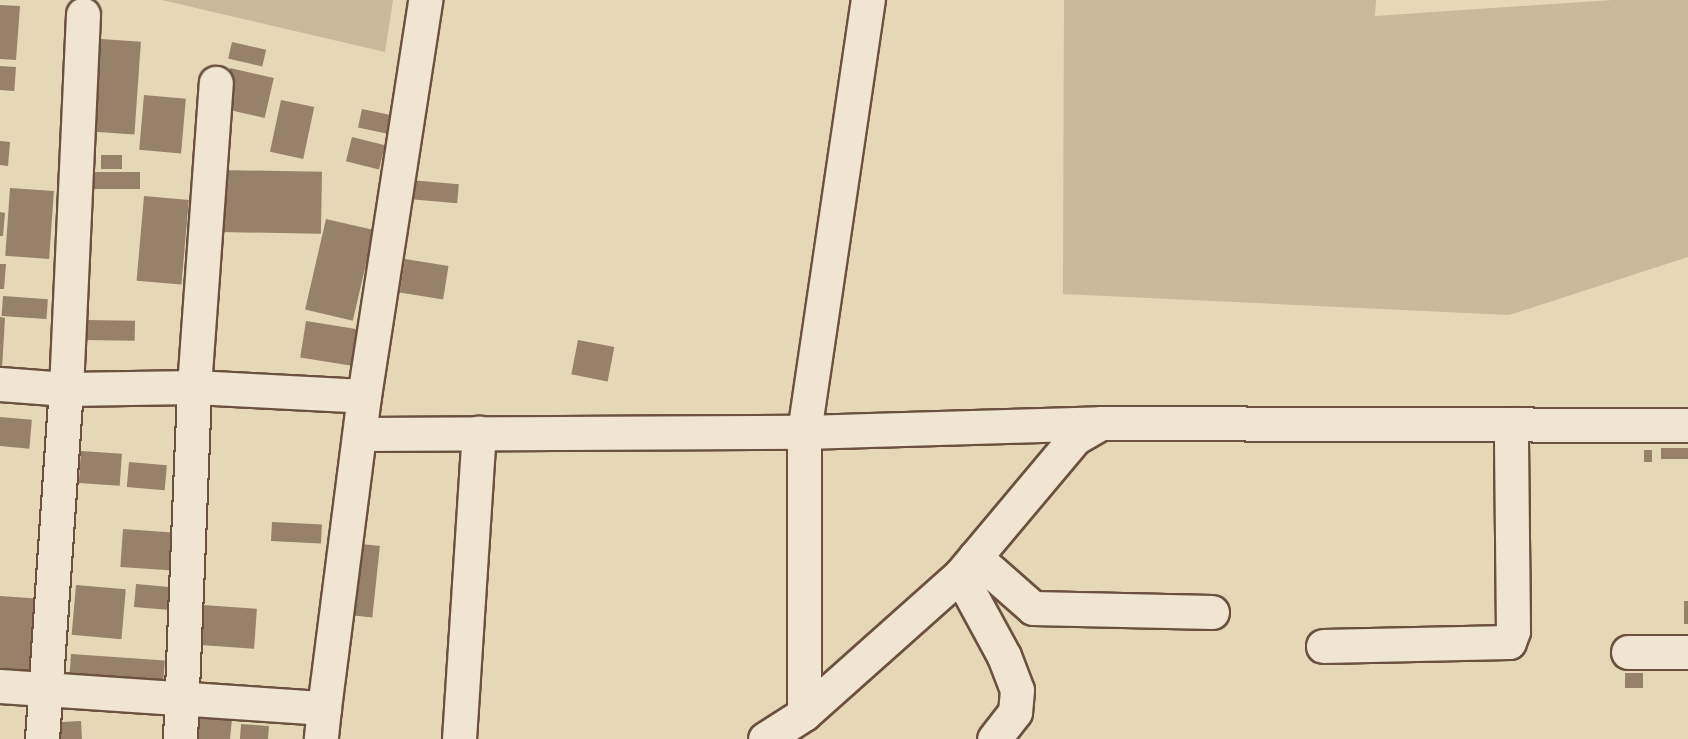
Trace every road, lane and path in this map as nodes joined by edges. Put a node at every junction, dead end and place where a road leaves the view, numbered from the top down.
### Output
1 (425, 0) edge
2 (868, 0) edge
3 (83, 14) dead end
4 (216, 83) dead end
5 (0, 384) edge
6 (194, 387) junction
7 (66, 389) junction
8 (364, 396) junction
9 (1101, 423) junction
10 (1511, 424) junction
11 (1688, 425) edge
12 (804, 432) junction
13 (479, 433) junction
14 (360, 434) junction
15 (967, 566) junction
16 (1212, 612) dead end
17 (1323, 646) dead end
18 (1628, 652) dead end
19 (1688, 652) edge
20 (0, 687) edge
21 (44, 689) junction
22 (182, 698) junction
23 (804, 714) junction
24 (322, 723) edge
25 (42, 739) edge
26 (180, 739) edge
27 (459, 739) edge
28 (765, 739) edge
29 (994, 739) edge

1 - 8 street
2 - 12 street
3 - 7 street
4 - 6 street
5 - 7 street
6 - 7 street
6 - 8 street
6 - 22 street
7 - 21 street
8 - 14 street
9 - 10 street
9 - 12 street
9 - 15 street
10 - 11 street
10 - 17 street
12 - 13 street
12 - 23 street
13 - 14 street
13 - 27 street
14 - 24 street
15 - 16 street
15 - 23 street
15 - 29 street
18 - 19 street
20 - 21 street
21 - 22 street
21 - 25 street
22 - 24 street
22 - 26 street
23 - 28 street

